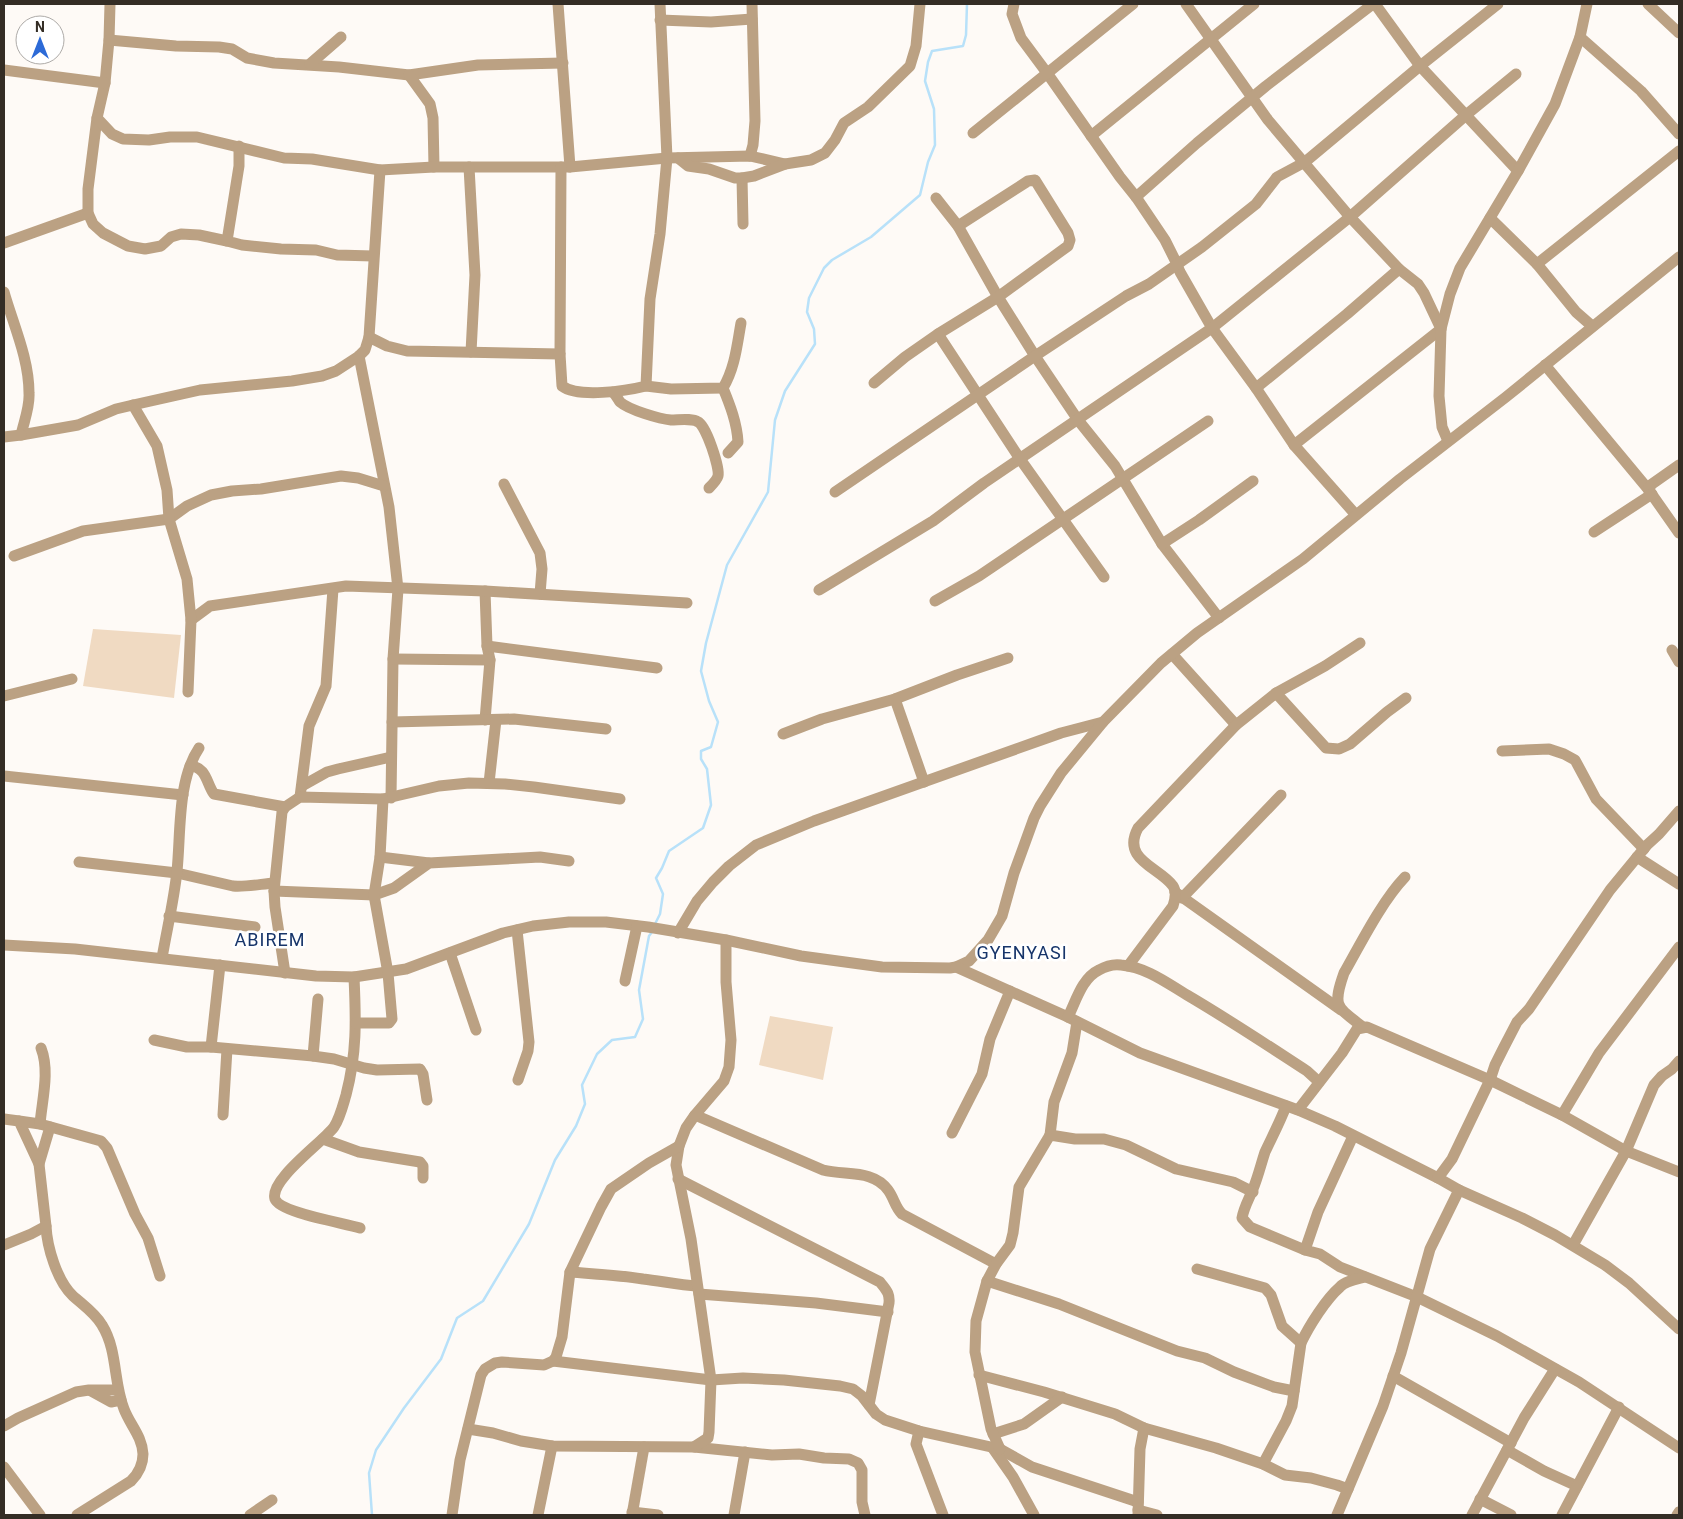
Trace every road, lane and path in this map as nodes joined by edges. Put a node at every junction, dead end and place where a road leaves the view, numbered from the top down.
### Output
1 (110, 4) edge
2 (558, 4) edge
3 (660, 4) edge
4 (752, 4) edge
5 (920, 4) edge
6 (1014, 4) edge
7 (1133, 4) edge
8 (1186, 4) edge
9 (1254, 4) edge
10 (1374, 4) edge
11 (1498, 4) edge
12 (1587, 4) edge
13 (1648, 4) edge
14 (752, 18) junction
15 (660, 20) junction
16 (1679, 33) edge
17 (341, 37) dead end
18 (1580, 37) junction
19 (1211, 38) junction
20 (109, 40) junction
21 (563, 62) junction
22 (310, 64) junction
23 (1420, 66) junction
24 (4, 70) edge
25 (1047, 72) junction
26 (409, 74) junction
27 (1516, 74) dead end
28 (105, 83) junction
29 (1252, 98) junction
30 (1466, 115) junction
31 (97, 118) junction
32 (973, 133) dead end
33 (1679, 134) edge
34 (1091, 136) junction
35 (239, 146) junction
36 (1679, 151) edge
37 (750, 156) junction
38 (672, 158) junction
39 (703, 158) junction
40 (1305, 162) junction
41 (785, 164) junction
42 (688, 166) junction
43 (434, 167) junction
44 (468, 167) junction
45 (565, 167) junction
46 (380, 170) junction
47 (667, 171) junction
48 (1518, 171) junction
49 (742, 178) junction
50 (1136, 197) junction
51 (936, 198) dead end
52 (88, 213) junction
53 (1350, 216) junction
54 (1490, 218) junction
55 (743, 224) dead end
56 (958, 226) junction
57 (228, 241) junction
58 (4, 243) edge
59 (374, 256) junction
60 (1679, 257) edge
61 (1177, 264) junction
62 (1537, 264) junction
63 (1399, 269) junction
64 (4, 292) edge
65 (998, 297) junction
66 (741, 323) dead end
67 (1592, 326) junction
68 (1212, 328) junction
69 (1441, 329) junction
70 (938, 334) junction
71 (369, 337) junction
72 (387, 346) junction
73 (362, 352) junction
74 (471, 352) junction
75 (560, 354) junction
76 (1036, 356) junction
77 (1545, 365) junction
78 (874, 383) dead end
79 (646, 386) junction
80 (723, 388) junction
81 (1256, 388) junction
82 (614, 392) junction
83 (978, 396) junction
84 (133, 405) junction
85 (1078, 420) junction
86 (1208, 421) dead end
87 (21, 435) junction
88 (4, 438) edge
89 (1448, 441) junction
90 (1294, 445) junction
91 (728, 453) dead end
92 (1020, 459) junction
93 (1679, 465) edge
94 (1123, 479) junction
95 (1252, 481) dead end
96 (504, 484) dead end
97 (384, 486) junction
98 (709, 488) dead end
99 (835, 492) dead end
100 (1650, 492) junction
101 (1356, 515) junction
102 (169, 519) junction
103 (1062, 520) junction
104 (1594, 532) dead end
105 (1679, 533) edge
106 (1162, 544) junction
107 (14, 556) dead end
108 (1104, 578) dead end
109 (333, 589) junction
110 (398, 589) junction
111 (820, 590) dead end
112 (484, 591) junction
113 (540, 594) junction
114 (189, 596) junction
115 (934, 601) dead end
116 (687, 603) dead end
117 (210, 606) junction
118 (1219, 618) junction
119 (191, 620) junction
120 (1360, 643) dead end
121 (487, 646) junction
122 (1672, 650) dead end
123 (1172, 654) junction
124 (1008, 658) dead end
125 (394, 659) junction
126 (490, 660) junction
127 (1679, 662) edge
128 (657, 668) dead end
129 (72, 678) dead end
130 (188, 692) dead end
131 (1276, 692) junction
132 (4, 696) edge
133 (1406, 698) dead end
134 (895, 699) junction
135 (490, 720) junction
136 (392, 722) junction
137 (1103, 722) junction
138 (1236, 725) junction
139 (606, 729) dead end
140 (783, 734) dead end
141 (199, 748) dead end
142 (1502, 751) dead end
143 (391, 757) junction
144 (190, 766) junction
145 (4, 776) edge
146 (924, 782) junction
147 (489, 783) junction
148 (301, 792) junction
149 (184, 795) junction
150 (1281, 795) dead end
151 (387, 798) junction
152 (620, 800) dead end
153 (285, 807) junction
154 (1679, 812) edge
155 (1640, 853) junction
156 (380, 857) junction
157 (569, 861) dead end
158 (79, 862) dead end
159 (429, 863) junction
160 (177, 873) junction
161 (1405, 877) dead end
162 (1679, 884) edge
163 (274, 887) junction
164 (374, 895) junction
165 (1179, 895) junction
166 (169, 916) junction
167 (255, 927) dead end
168 (647, 927) junction
169 (517, 930) junction
170 (678, 933) junction
171 (726, 940) junction
172 (4, 946) edge
173 (1679, 946) edge
174 (450, 953) junction
175 (162, 958) junction
176 (220, 965) junction
177 (1128, 966) junction
178 (956, 967) junction
179 (285, 972) junction
180 (388, 972) junction
181 (354, 977) junction
182 (625, 981) dead end
183 (1010, 991) junction
184 (318, 999) dead end
185 (1341, 1010) junction
186 (1072, 1019) junction
187 (356, 1023) junction
188 (1363, 1027) junction
189 (476, 1030) dead end
190 (154, 1040) dead end
191 (211, 1047) junction
192 (41, 1048) dead end
193 (227, 1049) junction
194 (313, 1056) junction
195 (1679, 1060) edge
196 (353, 1065) junction
197 (518, 1080) dead end
198 (1490, 1080) junction
199 (1319, 1082) junction
200 (427, 1100) dead end
201 (1286, 1106) junction
202 (1298, 1110) junction
203 (695, 1114) junction
204 (224, 1115) dead end
205 (1562, 1116) junction
206 (4, 1119) edge
207 (19, 1121) junction
208 (45, 1125) junction
209 (952, 1133) dead end
210 (1050, 1135) junction
211 (1353, 1136) junction
212 (323, 1139) junction
213 (678, 1146) junction
214 (1626, 1151) junction
215 (39, 1164) junction
216 (1679, 1172) edge
217 (423, 1178) dead end
218 (1438, 1178) junction
219 (678, 1179) junction
220 (1459, 1190) junction
221 (1252, 1192) junction
222 (46, 1226) junction
223 (360, 1228) dead end
224 (4, 1245) edge
225 (1573, 1245) junction
226 (1305, 1250) junction
227 (996, 1264) junction
228 (1340, 1267) junction
229 (1197, 1269) dead end
230 (570, 1272) junction
231 (160, 1276) dead end
232 (1365, 1277) junction
233 (987, 1281) junction
234 (1341, 1285) junction
235 (698, 1290) junction
236 (1417, 1297) junction
237 (888, 1312) junction
238 (1679, 1328) edge
239 (1302, 1343) junction
240 (553, 1360) junction
241 (1555, 1369) junction
242 (979, 1375) junction
243 (1393, 1376) junction
244 (711, 1380) junction
245 (1294, 1391) junction
246 (120, 1395) junction
247 (1062, 1397) junction
248 (869, 1405) junction
249 (1619, 1407) junction
250 (4, 1426) edge
251 (1144, 1428) junction
252 (468, 1430) junction
253 (919, 1432) junction
254 (992, 1432) junction
255 (552, 1446) junction
256 (694, 1446) junction
257 (644, 1447) junction
258 (991, 1447) junction
259 (1509, 1447) junction
260 (1679, 1448) edge
261 (745, 1452) junction
262 (1262, 1464) junction
263 (4, 1467) edge
264 (1577, 1486) junction
265 (1348, 1489) junction
266 (1480, 1499) junction
267 (272, 1500) dead end
268 (1138, 1509) edge
269 (1679, 1512) edge
270 (632, 1514) edge
271 (40, 1515) edge
272 (77, 1515) edge
273 (250, 1515) edge
274 (452, 1515) edge
275 (538, 1515) edge
276 (658, 1515) edge
277 (734, 1515) edge
278 (865, 1515) edge
279 (943, 1515) edge
280 (1034, 1515) edge
281 (1157, 1515) edge
282 (1338, 1515) edge
283 (1472, 1515) edge
284 (1511, 1515) edge
285 (1562, 1515) edge
286 (1677, 1515) edge

1 - 20 street
2 - 21 street
3 - 15 street
4 - 14 street
5 - 41 street
6 - 25 street
7 - 25 street
8 - 19 street
9 - 19 street
10 - 23 street
10 - 29 street
11 - 23 street
12 - 18 street
13 - 16 street
14 - 15 street
14 - 37 street
15 - 38 street
17 - 22 street
18 - 33 street
18 - 48 street
19 - 29 street
19 - 34 street
20 - 22 street
20 - 28 street
21 - 26 street
21 - 45 street
22 - 26 street
23 - 30 street
23 - 40 street
24 - 28 street
25 - 32 street
25 - 34 street
26 - 43 street
27 - 30 street
28 - 31 street
29 - 40 street
29 - 50 street
30 - 48 street
30 - 53 street
31 - 35 street
31 - 52 street
34 - 50 street
35 - 46 street
35 - 57 street
36 - 62 street
37 - 39 street
37 - 41 street
38 - 39 street
38 - 42 street
38 - 45 street
38 - 47 street
39 - 42 street
40 - 53 street
40 - 61 street
41 - 49 street
42 - 47 street
42 - 49 street
43 - 44 street
43 - 46 street
44 - 45 street
44 - 74 street
45 - 75 street
46 - 59 street
47 - 79 street
48 - 54 street
49 - 55 street
50 - 61 street
51 - 56 street
52 - 57 street
52 - 58 street
53 - 63 street
53 - 68 street
54 - 62 street
54 - 69 street
56 - 65 street
56 - 65 street
57 - 59 street
59 - 71 street
60 - 67 street
61 - 68 street
61 - 76 street
62 - 67 street
63 - 69 street
63 - 81 street
64 - 87 street
65 - 70 street
65 - 76 street
66 - 80 street
67 - 77 street
68 - 81 street
68 - 85 street
69 - 89 street
69 - 90 street
70 - 78 street
70 - 83 street
71 - 72 street
71 - 73 street
72 - 73 street
72 - 74 street
73 - 84 street
73 - 97 street
74 - 75 street
75 - 82 street
76 - 83 street
76 - 85 street
77 - 89 street
77 - 100 street
79 - 80 street
79 - 82 street
80 - 91 street
81 - 90 street
82 - 98 street
83 - 92 street
83 - 99 street
84 - 87 street
84 - 102 street
85 - 92 street
85 - 94 street
86 - 94 street
87 - 88 street
89 - 101 street
90 - 101 street
92 - 103 street
92 - 111 street
93 - 100 street
94 - 103 street
94 - 106 street
95 - 106 street
96 - 113 street
97 - 102 street
97 - 110 street
100 - 104 street
100 - 105 street
101 - 118 street
102 - 107 street
102 - 114 street
103 - 108 street
103 - 115 street
106 - 118 street
109 - 110 street
109 - 117 street
109 - 148 street
110 - 112 street
110 - 125 street
112 - 113 street
112 - 121 street
113 - 116 street
114 - 117 street
114 - 119 street
117 - 119 street
118 - 123 street
119 - 130 street
120 - 131 street
121 - 126 street
121 - 128 street
122 - 127 street
123 - 137 street
123 - 138 street
124 - 134 street
125 - 126 street
125 - 136 street
126 - 135 street
129 - 132 street
131 - 133 street
131 - 138 street
134 - 140 street
134 - 146 street
135 - 136 street
135 - 139 street
135 - 147 street
136 - 143 street
137 - 146 street
137 - 178 street
138 - 165 street
141 - 144 street
142 - 155 street
143 - 148 street
143 - 151 street
144 - 149 street
144 - 153 street
145 - 149 street
146 - 170 street
147 - 151 street
147 - 152 street
148 - 151 street
148 - 153 street
149 - 160 street
150 - 165 street
151 - 156 street
153 - 163 street
154 - 155 street
155 - 162 street
155 - 198 street
156 - 159 street
156 - 164 street
157 - 159 street
158 - 160 street
159 - 164 street
160 - 163 street
160 - 166 street
161 - 185 street
163 - 164 street
163 - 179 street
164 - 180 street
165 - 177 street
165 - 185 street
166 - 167 street
166 - 175 street
168 - 169 street
168 - 170 street
168 - 182 street
169 - 174 street
169 - 197 street
170 - 171 street
171 - 178 street
171 - 203 street
172 - 175 street
173 - 205 street
174 - 180 street
174 - 189 street
175 - 176 street
176 - 179 street
176 - 191 street
177 - 186 street
177 - 199 street
178 - 183 street
179 - 181 street
180 - 181 street
180 - 187 street
181 - 187 street
183 - 186 street
183 - 209 street
184 - 194 street
185 - 188 street
186 - 201 street
186 - 210 street
187 - 196 street
188 - 198 street
188 - 199 street
190 - 191 street
191 - 193 street
192 - 208 street
193 - 194 street
193 - 204 street
194 - 196 street
195 - 214 street
196 - 200 street
196 - 212 street
198 - 205 street
198 - 218 street
199 - 202 street
201 - 202 street
201 - 221 street
202 - 211 street
203 - 213 street
203 - 227 street
205 - 214 street
206 - 207 street
207 - 208 street
207 - 215 street
208 - 215 street
208 - 231 street
210 - 221 street
210 - 227 street
211 - 218 street
211 - 226 street
212 - 217 street
212 - 223 street
213 - 219 street
213 - 230 street
214 - 216 street
214 - 225 street
215 - 222 street
218 - 220 street
219 - 235 street
219 - 237 street
220 - 225 street
220 - 236 street
221 - 226 street
222 - 224 street
222 - 246 street
225 - 238 street
226 - 228 street
227 - 233 street
228 - 232 street
228 - 234 street
229 - 239 street
230 - 235 street
230 - 240 street
232 - 234 street
232 - 236 street
233 - 242 street
233 - 245 street
234 - 239 street
235 - 237 street
235 - 244 street
236 - 241 street
236 - 243 street
237 - 248 street
239 - 245 street
240 - 244 street
240 - 252 street
241 - 249 street
241 - 259 street
242 - 247 street
242 - 254 street
243 - 259 street
243 - 265 street
244 - 248 street
244 - 256 street
245 - 262 street
246 - 250 street
246 - 272 street
247 - 251 street
247 - 254 street
248 - 253 street
249 - 260 street
249 - 264 street
251 - 262 street
251 - 268 street
252 - 255 street
252 - 274 street
253 - 258 street
253 - 279 street
254 - 258 street
254 - 258 street
255 - 257 street
255 - 275 street
256 - 257 street
256 - 261 street
257 - 270 street
258 - 268 street
258 - 280 street
259 - 264 street
259 - 266 street
261 - 277 street
261 - 278 street
262 - 265 street
263 - 271 street
264 - 285 street
265 - 282 street
266 - 283 street
266 - 284 street
267 - 273 street
268 - 281 street
269 - 286 street
270 - 276 street

